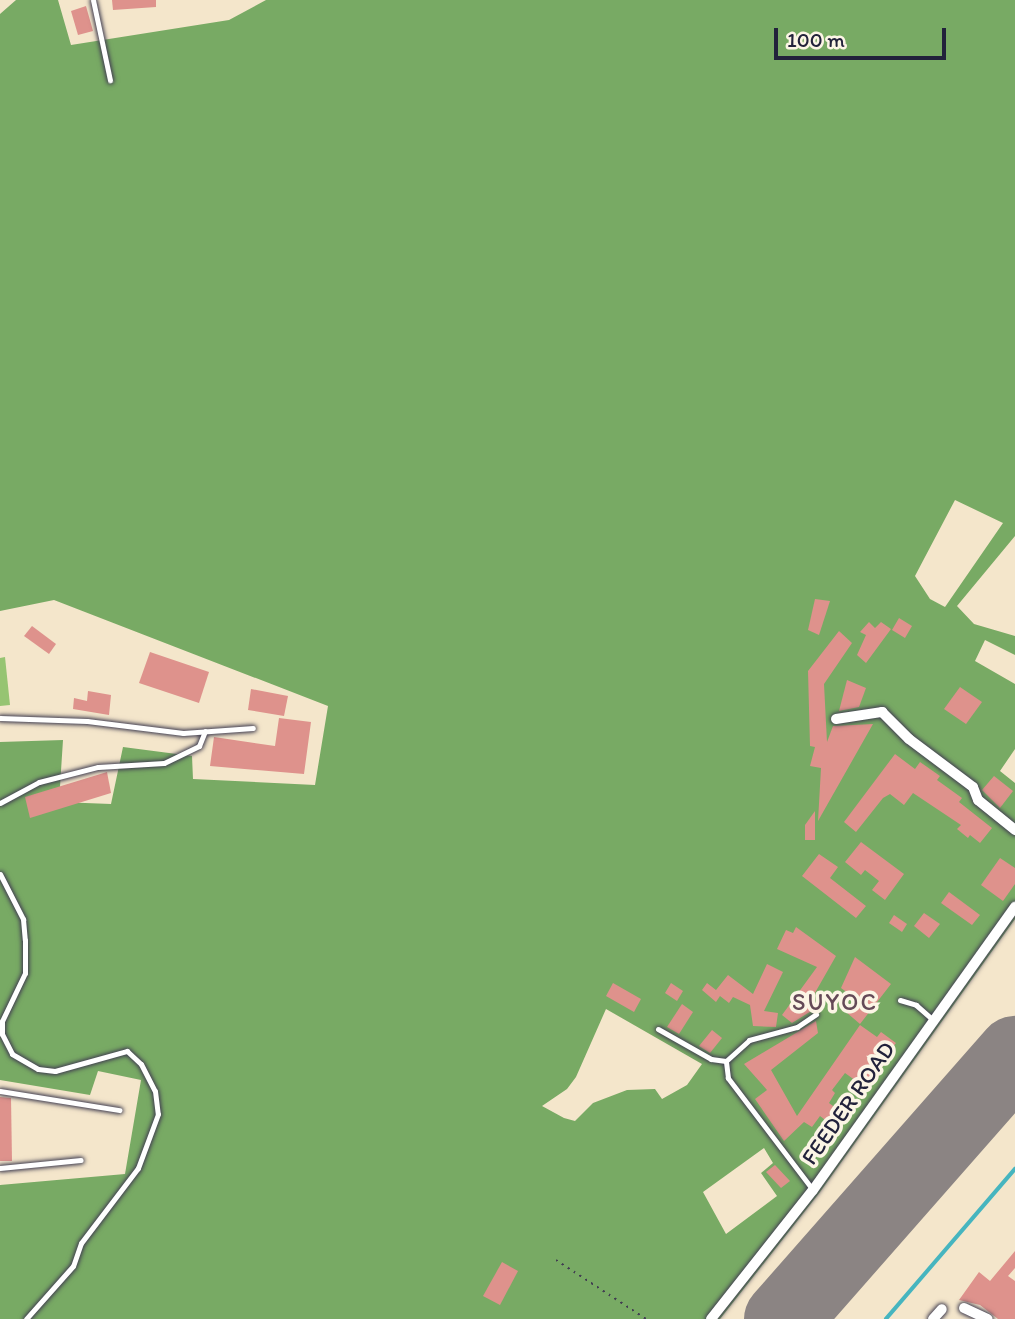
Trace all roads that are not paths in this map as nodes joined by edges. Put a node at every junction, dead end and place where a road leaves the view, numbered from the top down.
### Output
1 (93, 0) edge
2 (110, 80) dead end
3 (0, 718) edge
4 (836, 719) dead end
5 (253, 728) dead end
6 (205, 731) junction
7 (0, 803) edge
8 (1015, 830) edge
9 (0, 874) edge
10 (1015, 907) edge
11 (900, 1000) dead end
12 (816, 1014) dead end
13 (932, 1019) junction
14 (658, 1029) dead end
15 (726, 1061) junction
16 (0, 1091) edge
17 (119, 1110) dead end
18 (81, 1160) dead end
19 (0, 1168) edge
20 (813, 1190) junction
21 (942, 1309) dead end
22 (969, 1314) edge
23 (26, 1319) edge
24 (711, 1319) edge
25 (933, 1319) edge
26 (988, 1319) edge

1 - 2 lane
3 - 6 lane
4 - 8 street
5 - 6 lane
6 - 7 lane
9 - 23 lane
10 - 13 street, FEEDER ROAD
11 - 13 lane
12 - 15 lane
13 - 20 street, FEEDER ROAD
14 - 15 lane
15 - 20 lane
16 - 17 lane
18 - 19 lane
20 - 24 street, FEEDER ROAD
21 - 25 street
22 - 26 street

